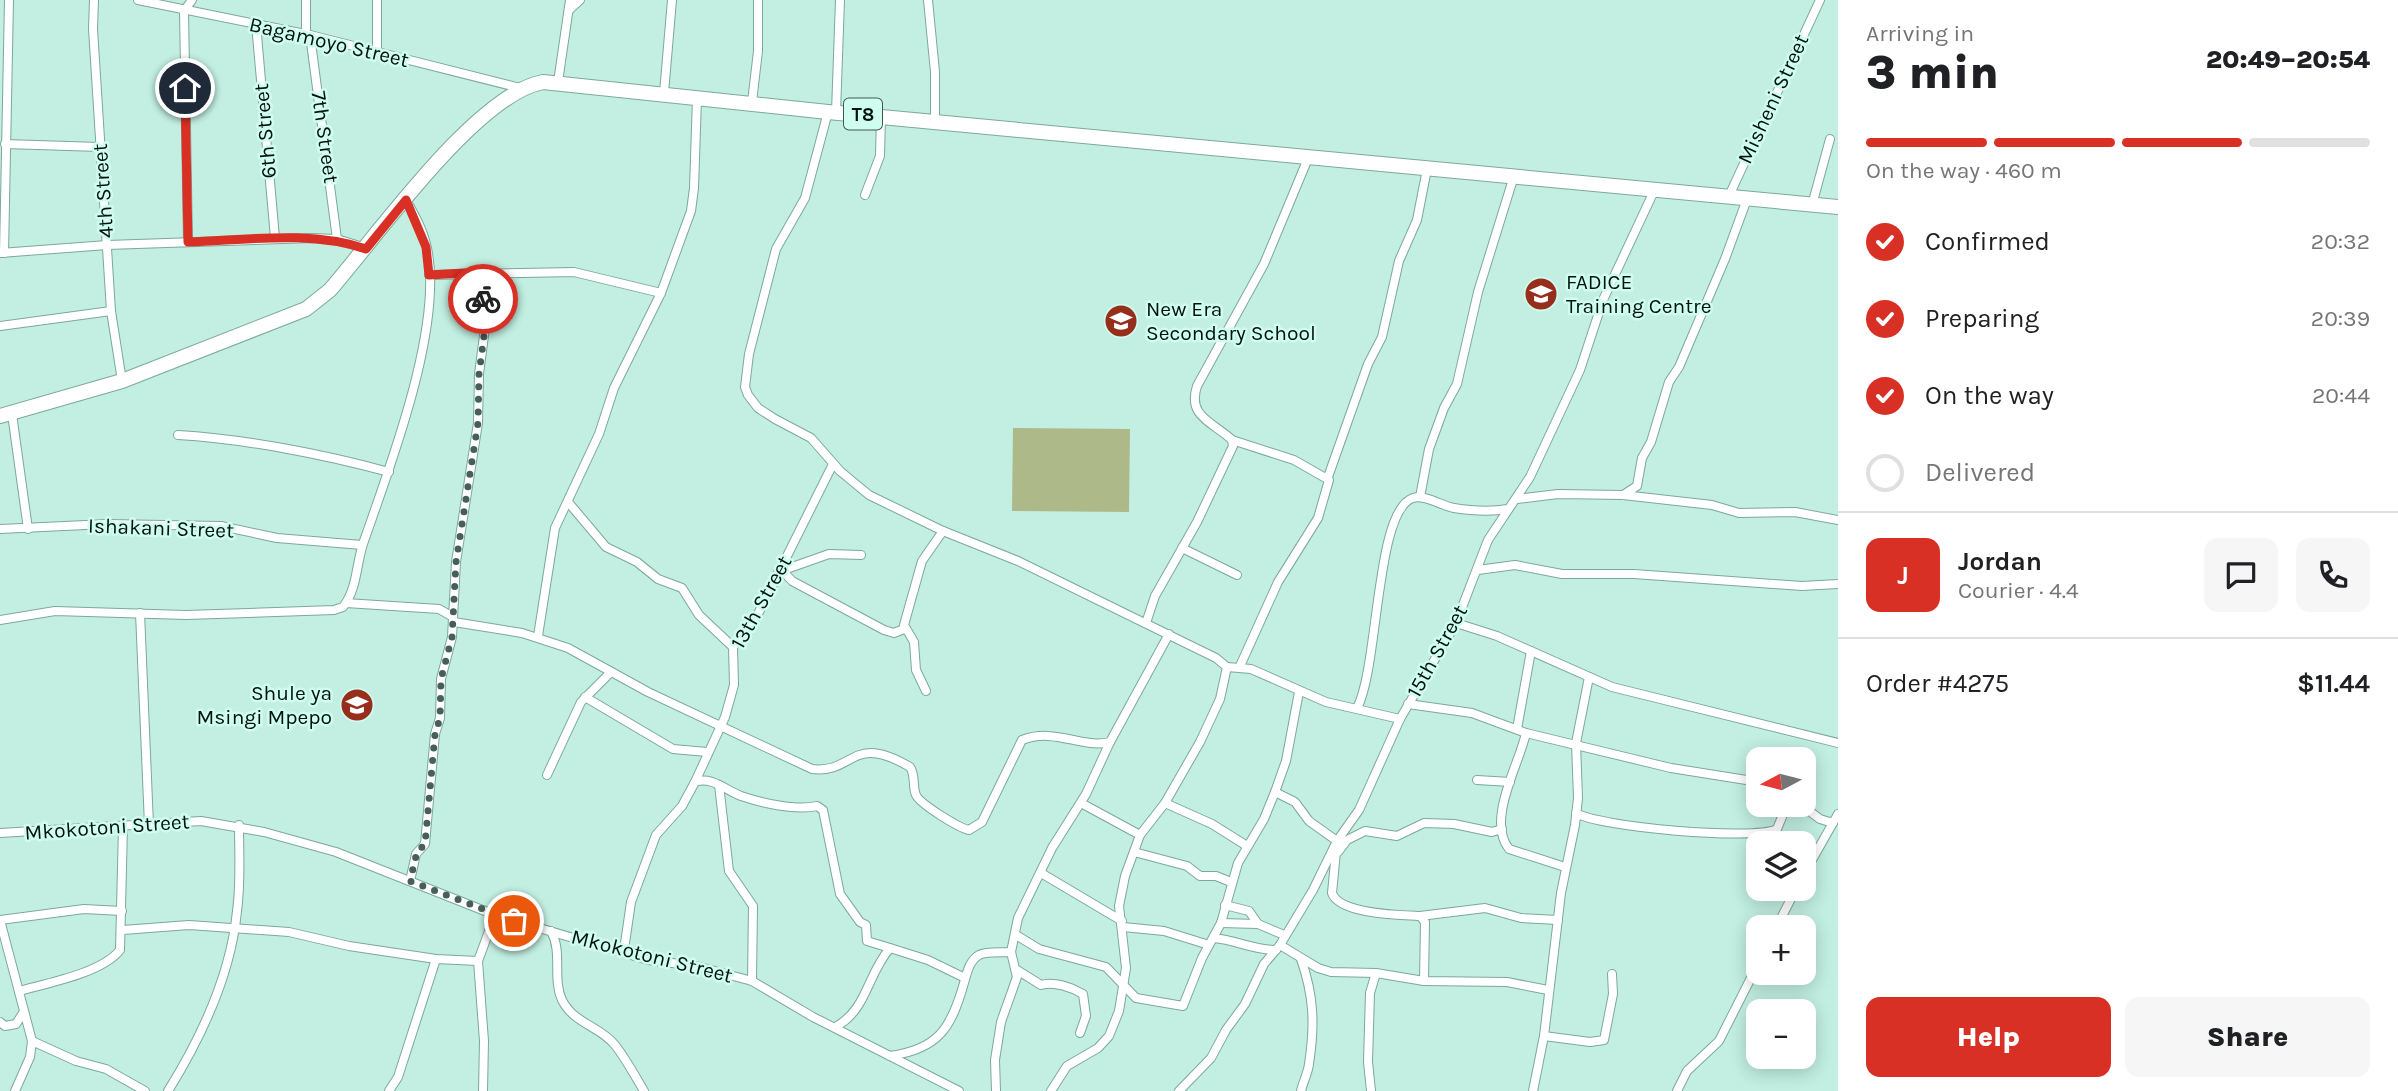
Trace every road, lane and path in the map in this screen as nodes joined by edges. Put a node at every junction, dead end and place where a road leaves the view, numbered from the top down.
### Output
1 (9, 0) edge
2 (94, 0) edge
3 (138, 0) edge
4 (192, 0) edge
5 (306, 0) edge
6 (377, 0) edge
7 (570, 0) edge
8 (580, 0) edge
9 (672, 0) edge
10 (758, 0) edge
11 (840, 0) edge
12 (928, 0) edge
13 (1820, 0) edge
14 (569, 10) junction
15 (184, 11) junction
16 (256, 24) junction
17 (5, 32) edge
18 (308, 34) junction
19 (377, 52) junction
20 (558, 82) junction
21 (520, 88) junction
22 (664, 93) junction
23 (697, 98) junction
24 (752, 102) junction
25 (832, 112) junction
26 (881, 116) junction
27 (935, 119) junction
28 (1830, 139) dead end
29 (5, 144) junction
30 (100, 147) junction
31 (1310, 156) junction
32 (1427, 169) junction
33 (1514, 176) junction
34 (1655, 189) junction
35 (865, 195) dead end
36 (1728, 198) junction
37 (1747, 199) junction
38 (406, 200) junction
39 (1812, 205) junction
40 (1838, 207) edge
41 (275, 238) junction
42 (337, 239) junction
43 (188, 242) junction
44 (107, 245) junction
45 (366, 249) junction
46 (2, 253) edge
47 (481, 272) junction
48 (429, 275) junction
49 (661, 293) junction
50 (111, 311) junction
51 (0, 326) edge
52 (122, 381) junction
53 (6, 415) edge
54 (178, 435) dead end
55 (1232, 440) junction
56 (833, 464) junction
57 (389, 472) junction
58 (1328, 477) junction
59 (1623, 495) junction
60 (1420, 497) junction
61 (1517, 499) junction
62 (568, 502) junction
63 (1508, 509) junction
64 (1838, 520) edge
65 (0, 529) edge
66 (28, 529) junction
67 (943, 531) junction
68 (362, 545) junction
69 (1182, 548) junction
70 (861, 555) dead end
71 (1478, 570) junction
72 (780, 571) junction
73 (1237, 575) dead end
74 (1838, 584) edge
75 (346, 603) junction
76 (140, 613) junction
77 (0, 620) edge
78 (454, 620) junction
79 (1146, 623) junction
80 (1456, 623) junction
81 (904, 629) junction
82 (1169, 634) junction
83 (538, 636) junction
84 (733, 646) junction
85 (1531, 651) junction
86 (1240, 666) junction
87 (1227, 667) junction
88 (611, 672) junction
89 (1589, 677) junction
90 (926, 691) dead end
91 (1299, 692) junction
92 (585, 697) junction
93 (1408, 704) junction
94 (1357, 708) junction
95 (1400, 719) junction
96 (721, 726) junction
97 (1517, 729) junction
98 (1526, 733) junction
99 (1110, 742) junction
100 (1576, 743) junction
101 (1838, 743) edge
102 (706, 752) junction
103 (547, 775) dead end
104 (1477, 780) dead end
105 (1746, 780) edge
106 (695, 782) junction
107 (1510, 782) junction
108 (719, 785) junction
109 (1275, 792) junction
110 (1081, 803) junction
111 (1165, 803) junction
112 (1576, 813) junction
113 (1838, 814) edge
114 (1816, 816) edge
115 (1782, 817) edge
116 (1833, 822) junction
117 (149, 825) junction
118 (239, 825) junction
119 (122, 826) junction
120 (1503, 829) junction
121 (0, 833) edge
122 (1140, 835) junction
123 (1337, 841) junction
124 (1247, 846) junction
125 (1135, 852) junction
126 (1337, 852) junction
127 (1816, 852) edge
128 (1565, 867) junction
129 (1041, 873) junction
130 (410, 881) junction
131 (1231, 882) junction
132 (1225, 905) junction
133 (122, 911) junction
134 (495, 915) junction
135 (1420, 916) junction
136 (0, 920) edge
137 (1558, 920) junction
138 (1221, 923) junction
139 (1122, 924) junction
140 (1258, 924) junction
141 (235, 928) junction
142 (123, 930) junction
143 (551, 931) junction
144 (1016, 935) junction
145 (1284, 935) junction
146 (1212, 942) junction
147 (1278, 947) junction
148 (890, 948) junction
149 (624, 950) junction
150 (1011, 952) junction
151 (436, 959) junction
152 (1301, 959) junction
153 (478, 961) junction
154 (1017, 970) junction
155 (1376, 973) junction
156 (1612, 974) dead end
157 (965, 978) junction
158 (752, 981) junction
159 (1424, 981) junction
160 (1747, 985) edge
161 (1125, 986) junction
162 (1548, 990) junction
163 (19, 991) junction
164 (23, 1013) junction
165 (0, 1022) edge
166 (837, 1026) junction
167 (1080, 1034) dead end
168 (1544, 1036) junction
169 (32, 1041) junction
170 (890, 1056) junction
171 (645, 1090) edge
172 (15, 1091) edge
173 (145, 1091) edge
174 (168, 1091) edge
175 (389, 1091) edge
176 (483, 1091) edge
177 (959, 1091) edge
178 (996, 1091) edge
179 (1051, 1091) edge
180 (1179, 1091) edge
181 (1301, 1091) edge
182 (1371, 1091) edge
183 (1533, 1091) edge
184 (1677, 1091) edge

1 - 17 street
2 - 30 street, 4th Street
3 - 15 street, Bagamoyo Street
4 - 15 street
5 - 18 street, 7th Street
6 - 19 street
7 - 14 street
8 - 14 street
9 - 22 street
10 - 24 street
11 - 25 street
12 - 27 street
13 - 36 street, Misheni Street
14 - 20 street
15 - 16 street, Bagamoyo Street
15 - 43 street
16 - 18 street, Bagamoyo Street
16 - 41 street, 6th Street
17 - 29 street
18 - 19 street, Bagamoyo Street
18 - 42 street, 7th Street
19 - 21 street, Bagamoyo Street
20 - 21 highway, T8
20 - 22 highway, T8
21 - 38 highway, T8
22 - 23 highway, T8
23 - 24 highway, T8
23 - 49 street
24 - 25 highway, T8
25 - 26 highway, T8
25 - 56 street
26 - 27 highway, T8
26 - 35 street
27 - 31 highway, T8
28 - 39 street
29 - 30 street
29 - 46 street
30 - 44 street, 4th Street
31 - 32 highway, T8
31 - 55 street
32 - 33 highway, T8
32 - 58 street
33 - 34 highway, T8
33 - 60 street
34 - 36 highway, T8
34 - 61 street, 15th Street
36 - 37 highway, T8
37 - 39 highway, T8
37 - 59 street
38 - 45 highway, T8
38 - 48 street
39 - 40 highway, T8
41 - 42 street
41 - 43 street
42 - 45 street
43 - 44 street
44 - 46 street
44 - 50 street, 4th Street
45 - 52 highway, T8
47 - 48 street
47 - 49 street
47 - 78 street
48 - 57 street
49 - 62 street
50 - 51 street
50 - 52 street, 4th Street
52 - 53 highway, T8
53 - 66 street
54 - 57 street
55 - 58 street
55 - 69 street
56 - 67 street
56 - 72 street, 13th Street
57 - 68 street
58 - 86 street
59 - 61 street
59 - 64 street
60 - 63 street
60 - 94 street
61 - 63 street, 15th Street
62 - 83 street
62 - 84 street
63 - 71 street, 15th Street
65 - 66 street, Ishakani Street
66 - 68 street, Ishakani Street
67 - 79 street
67 - 81 street
68 - 75 street
69 - 73 street
69 - 79 street
70 - 72 street
71 - 74 street
71 - 80 street, 15th Street
72 - 81 street
72 - 84 street, 13th Street
75 - 76 street
75 - 78 street
76 - 77 street
76 - 117 street
78 - 83 street
78 - 130 street
79 - 82 street
80 - 85 street
80 - 93 street, 15th Street
81 - 90 street
82 - 87 street
82 - 99 street
83 - 88 street
84 - 96 street, 13th Street
85 - 89 street
85 - 97 street
86 - 87 street
86 - 91 street
87 - 111 street
88 - 92 street
88 - 96 street
89 - 100 street
89 - 101 street
91 - 94 street
91 - 109 street
92 - 102 street
92 - 103 street
93 - 95 street, 15th Street
93 - 97 street
94 - 95 street
95 - 123 street, 15th Street
96 - 99 street
96 - 102 street, 13th Street
97 - 98 street
98 - 100 street
98 - 107 street
99 - 110 street
100 - 105 street
100 - 112 street
102 - 106 street, 13th Street
104 - 107 street
106 - 108 street
106 - 149 street, 13th Street
107 - 120 street
108 - 148 street
108 - 158 street
109 - 123 street
109 - 124 street
110 - 122 street
110 - 129 street
111 - 122 street
111 - 124 street
112 - 115 street
112 - 128 street
113 - 116 street
114 - 116 street
116 - 127 street
117 - 118 street, Mkokotoni Street
117 - 119 street, Mkokotoni Street
118 - 130 street, Mkokotoni Street
118 - 141 street
119 - 121 street, Mkokotoni Street
119 - 133 street
120 - 126 street
120 - 128 street
122 - 125 street
123 - 126 street
123 - 145 street, 15th Street
124 - 131 street
125 - 131 street
125 - 139 street
126 - 135 street
128 - 137 street
129 - 139 street
129 - 144 street
130 - 134 street, Mkokotoni Street
131 - 132 street
132 - 138 street
132 - 140 street
133 - 136 street
133 - 142 street
134 - 143 street, Mkokotoni Street
134 - 153 street
135 - 137 street
135 - 159 street
136 - 163 street
137 - 162 street
138 - 140 street
138 - 146 street
139 - 146 street
139 - 161 street
140 - 145 street
141 - 142 street
141 - 151 street
141 - 174 street
142 - 163 street
143 - 149 street, Mkokotoni Street
143 - 171 street
144 - 150 street
144 - 161 street
145 - 147 street, 15th Street
146 - 147 street
146 - 161 street
147 - 152 street
147 - 180 street, 15th Street
148 - 157 street
148 - 166 street
149 - 158 street, Mkokotoni Street
150 - 154 street
150 - 157 street
151 - 153 street
151 - 175 street
152 - 155 street
152 - 181 street
153 - 176 street
154 - 167 street
154 - 178 street
155 - 159 street
155 - 182 street
156 - 168 street
157 - 170 street
158 - 166 street, Mkokotoni Street
159 - 162 street
160 - 184 street
161 - 179 street
162 - 168 street
163 - 164 street
164 - 165 street
164 - 169 street
166 - 170 street, Mkokotoni Street
168 - 183 street
169 - 172 street
169 - 173 street
170 - 177 street, Mkokotoni Street

